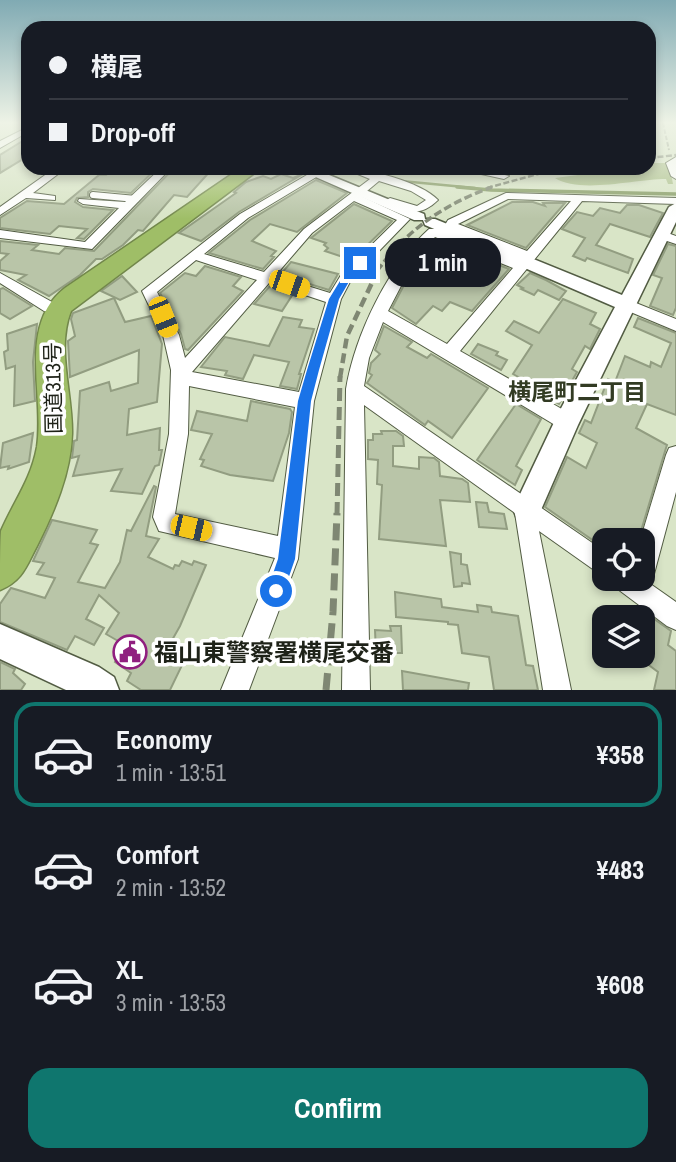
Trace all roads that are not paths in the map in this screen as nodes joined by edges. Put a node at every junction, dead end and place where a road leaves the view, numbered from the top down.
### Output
1 (676, 160) edge
2 (51, 175) edge
3 (159, 175) edge
4 (242, 175) edge
5 (303, 175) edge
6 (317, 175) edge
7 (366, 175) edge
8 (498, 175) edge
9 (504, 176) dead end
10 (676, 176) edge
11 (376, 179) junction
12 (358, 193) junction
13 (24, 195) junction
14 (51, 198) dead end
15 (88, 198) dead end
16 (579, 198) junction
17 (676, 201) edge
18 (132, 202) junction
19 (676, 207) edge
20 (0, 212) edge
21 (0, 234) edge
22 (669, 237) edge
23 (193, 255) junction
24 (526, 262) junction
25 (0, 277) edge
26 (267, 277) junction
27 (334, 299) junction
28 (626, 304) junction
29 (59, 308) junction
30 (380, 313) junction
31 (676, 325) edge
32 (449, 353) junction
33 (181, 374) junction
34 (355, 389) junction
35 (305, 401) junction
36 (567, 422) junction
37 (676, 455) edge
38 (527, 509) junction
39 (653, 528) edge
40 (287, 549) junction
41 (592, 556) edge
42 (0, 569) edge
43 (647, 591) edge
44 (676, 617) edge
45 (0, 641) edge
46 (101, 690) edge
47 (235, 690) edge
48 (356, 690) edge
49 (557, 690) edge

1 - 10 street
2 - 13 street
3 - 18 street
4 - 29 highway
5 - 23 street
6 - 12 street
7 - 11 street
8 - 9 street
11 - 12 street
11 - 12 street
12 - 24 street
12 - 26 street
12 - 27 street
13 - 14 street
13 - 20 street
15 - 18 street
16 - 17 street
16 - 24 street
16 - 24 street
18 - 21 street
19 - 22 street
22 - 28 street
23 - 26 street
23 - 33 street
24 - 28 street
24 - 30 street
24 - 32 street
25 - 29 street
26 - 27 street
26 - 33 street
27 - 35 street
28 - 31 street
28 - 36 street
29 - 42 highway, 国道313号
30 - 32 street
30 - 34 street
32 - 36 street
33 - 35 street
33 - 40 street
34 - 38 street
34 - 48 street
35 - 40 street
36 - 38 street
37 - 39 street
38 - 41 street
38 - 49 street
40 - 47 street
43 - 44 street
45 - 46 street

